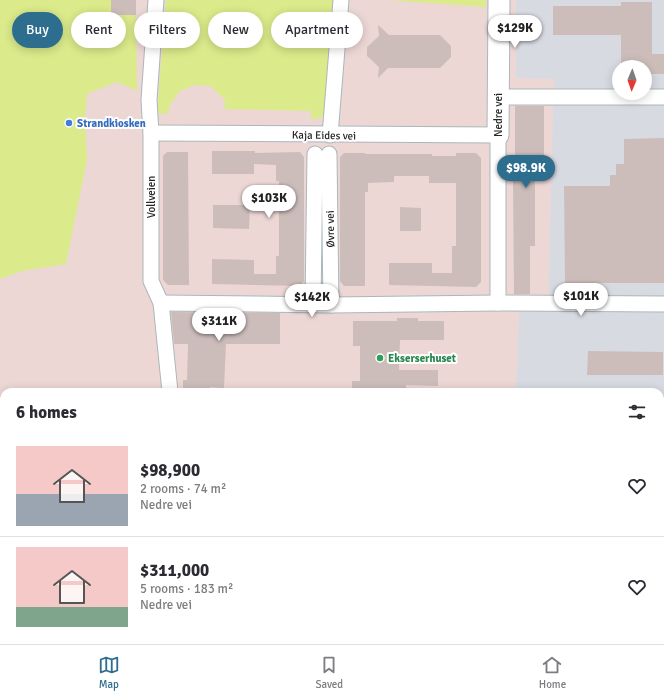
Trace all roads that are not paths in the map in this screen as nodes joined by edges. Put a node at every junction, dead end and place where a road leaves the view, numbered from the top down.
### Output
1 (156, 0) edge
2 (341, 0) edge
3 (499, 0) edge
4 (664, 96) edge
5 (498, 97) junction
6 (151, 133) junction
7 (330, 135) junction
8 (498, 135) junction
9 (161, 303) junction
10 (498, 303) junction
11 (313, 304) junction
12 (664, 304) edge
13 (331, 305) junction
14 (170, 388) edge

1 - 6 street, Vollveien
2 - 7 street
3 - 5 main road, Nedre vei
4 - 5 street
5 - 8 main road, Nedre vei
6 - 7 street, Kaja Eides vei
6 - 9 street, Vollveien
7 - 8 street, Kaja Eides vei
8 - 10 street, Nedre vei
9 - 11 street
9 - 14 street, Vollveien
10 - 12 street
10 - 13 street
11 - 13 street
11 - 13 street, Øvre vei

